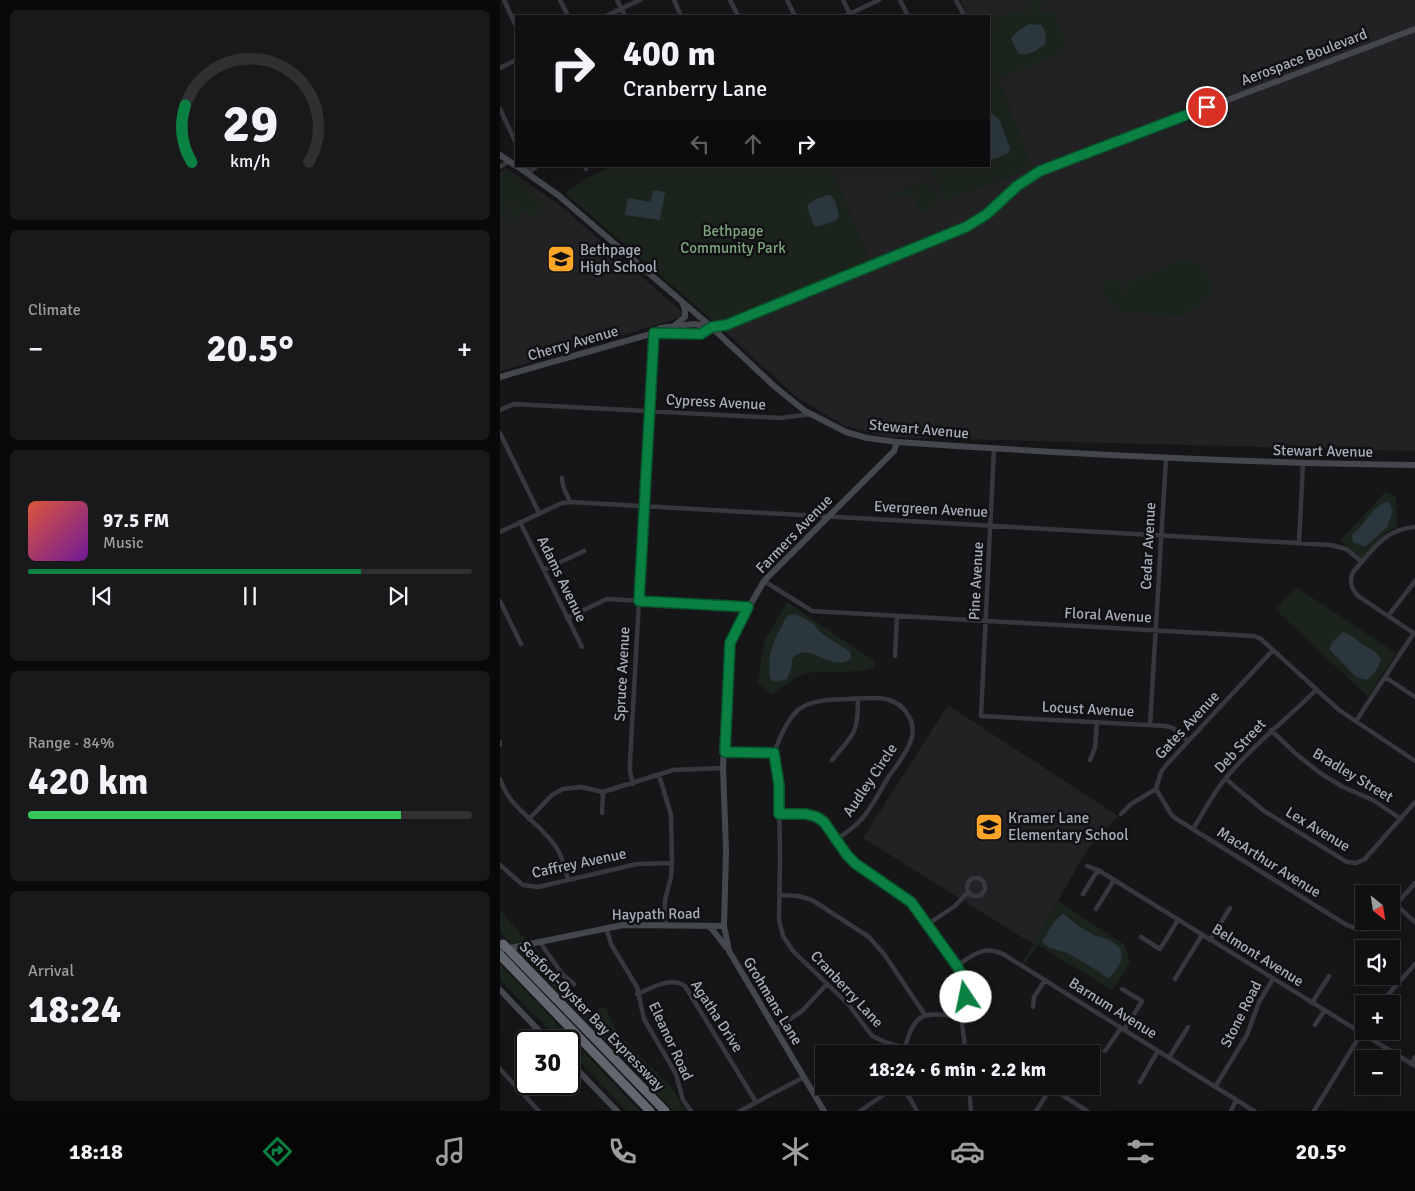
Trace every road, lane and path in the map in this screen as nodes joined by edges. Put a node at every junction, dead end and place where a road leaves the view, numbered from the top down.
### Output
1 (504, 0) edge
2 (560, 0) edge
3 (617, 0) edge
4 (640, 0) edge
5 (674, 0) edge
6 (730, 0) edge
7 (787, 0) edge
8 (843, 0) edge
9 (879, 0) edge
10 (900, 0) edge
11 (956, 0) edge
12 (621, 9) junction
13 (568, 15) edge
14 (608, 15) edge
15 (624, 15) edge
16 (681, 15) edge
17 (738, 15) edge
18 (794, 15) edge
19 (849, 15) edge
20 (851, 15) edge
21 (908, 15) edge
22 (964, 15) edge
23 (515, 24) edge
24 (1415, 28) edge
25 (515, 60) edge
26 (500, 68) edge
27 (500, 109) edge
28 (515, 141) edge
29 (500, 155) edge
30 (509, 161) junction
31 (515, 165) edge
32 (500, 167) edge
33 (527, 170) edge
34 (683, 302) junction
35 (674, 326) junction
36 (712, 327) junction
37 (654, 333) junction
38 (500, 377) edge
39 (500, 410) edge
40 (650, 411) junction
41 (812, 414) junction
42 (500, 433) edge
43 (897, 442) junction
44 (994, 448) junction
45 (1166, 458) junction
46 (1303, 464) junction
47 (1415, 465) edge
48 (562, 478) dead end
49 (570, 502) junction
50 (644, 506) junction
51 (539, 513) junction
52 (828, 516) junction
53 (520, 522) junction
54 (991, 525) junction
55 (1415, 527) edge
56 (500, 532) edge
57 (1161, 535) junction
58 (1299, 542) junction
59 (584, 550) dead end
60 (1362, 562) junction
61 (544, 570) junction
62 (764, 581) junction
63 (1415, 581) edge
64 (500, 601) edge
65 (639, 601) junction
66 (748, 607) junction
67 (896, 616) junction
68 (1388, 616) junction
69 (567, 618) junction
70 (986, 621) junction
71 (1156, 630) junction
72 (1414, 633) edge
73 (521, 644) dead end
74 (582, 647) dead end
75 (1273, 650) junction
76 (895, 656) dead end
77 (1385, 677) junction
78 (1316, 690) junction
79 (1415, 697) edge
80 (858, 699) junction
81 (981, 716) joint
82 (1356, 721) junction
83 (1097, 722) junction
84 (1150, 726) junction
85 (1271, 730) junction
86 (1188, 741) junction
87 (725, 752) junction
88 (774, 753) junction
89 (832, 760) dead end
90 (1090, 760) dead end
91 (1415, 761) edge
92 (724, 768) junction
93 (659, 775) junction
94 (1226, 778) junction
95 (500, 779) edge
96 (633, 784) junction
97 (1156, 789) junction
98 (603, 792) junction
99 (1415, 802) edge
100 (602, 813) dead end
101 (779, 814) junction
102 (1121, 814) dead end
103 (529, 819) junction
104 (1401, 819) junction
105 (1193, 830) junction
106 (836, 840) junction
107 (672, 863) junction
108 (500, 865) edge
109 (1086, 866) dead end
110 (1098, 870) junction
111 (568, 880) junction
112 (1114, 880) junction
113 (1415, 883) edge
114 (968, 892) junction
115 (1083, 894) dead end
116 (780, 895) junction
117 (1400, 900) edge
118 (1230, 908) dead end
119 (1096, 909) dead end
120 (1400, 909) edge
121 (1178, 920) junction
122 (1415, 922) edge
123 (928, 924) junction
124 (665, 925) junction
125 (707, 926) junction
126 (724, 926) junction
127 (606, 927) junction
128 (1355, 928) edge
129 (1202, 935) junction
130 (1141, 937) dead end
131 (1210, 940) junction
132 (539, 941) junction
133 (501, 949) edge
134 (728, 951) junction
135 (957, 966) junction
136 (1414, 966) edge
137 (1329, 976) dead end
138 (1273, 979) junction
139 (1045, 980) junction
140 (1175, 980) dead end
141 (574, 984) dead end
142 (827, 984) junction
143 (1122, 989) dead end
144 (500, 990) edge
145 (637, 994) junction
146 (1388, 995) edge
147 (1312, 1002) junction
148 (1033, 1007) dead end
149 (1324, 1011) junction
150 (925, 1015) junction
151 (964, 1017) junction
152 (1315, 1025) dead end
153 (1188, 1027) dead end
154 (1355, 1027) edge
155 (775, 1029) junction
156 (1122, 1029) junction
157 (539, 1030) edge
158 (1357, 1040) edge
159 (1376, 1040) edge
160 (895, 1045) edge
161 (906, 1045) edge
162 (965, 1045) edge
163 (1105, 1051) dead end
164 (1158, 1051) junction
165 (1415, 1057) edge
166 (1168, 1058) junction
167 (1413, 1065) edge
168 (500, 1069) edge
169 (580, 1072) edge
170 (804, 1077) junction
171 (1140, 1082) dead end
172 (1215, 1087) junction
173 (883, 1095) edge
174 (907, 1095) edge
175 (970, 1095) edge
176 (1045, 1095) edge
177 (1062, 1095) edge
178 (1236, 1100) junction
179 (756, 1102) junction
180 (539, 1111) edge
181 (617, 1111) edge
182 (650, 1111) edge
183 (665, 1111) edge
184 (691, 1111) edge
185 (740, 1111) edge
186 (824, 1111) edge
187 (860, 1111) edge
188 (917, 1111) edge
189 (971, 1111) edge
190 (1036, 1111) edge
191 (1087, 1111) edge
192 (1231, 1111) edge
193 (1254, 1111) edge
194 (1314, 1111) edge

1 - 23 street
2 - 13 street
3 - 12 street
4 - 12 street
5 - 16 street
6 - 17 street
7 - 18 street
8 - 19 street
9 - 20 street
10 - 21 street
11 - 22 street
12 - 14 street
12 - 15 street
24 - 36 street, Aerospace Boulevard
25 - 26 street
27 - 28 street
29 - 30 street, Stewart Avenue
30 - 31 street, Stewart Avenue
30 - 32 street
33 - 34 street, Stewart Avenue
34 - 35 street
34 - 36 street, Stewart Avenue
35 - 36 street, Cherry Avenue
35 - 37 street, Cherry Avenue
36 - 37 street, Cherry Avenue
36 - 41 street, Stewart Avenue
37 - 38 street, Cherry Avenue
37 - 40 street, Spruce Avenue
39 - 40 street, Cypress Avenue
40 - 41 street, Cypress Avenue
40 - 50 street, Spruce Avenue
41 - 43 street, Stewart Avenue
42 - 51 street
43 - 44 street, Stewart Avenue
43 - 52 street, Farmers Avenue
44 - 45 street, Stewart Avenue
44 - 54 street, Pine Avenue
45 - 46 street, Stewart Avenue
45 - 57 street, Cedar Avenue
46 - 47 street, Stewart Avenue
46 - 58 street
48 - 49 street
49 - 50 street, Evergreen Avenue
49 - 51 street, Evergreen Avenue
50 - 52 street, Evergreen Avenue
50 - 65 street, Spruce Avenue
51 - 53 street, Evergreen Avenue
52 - 54 street, Evergreen Avenue
52 - 62 street, Farmers Avenue
53 - 56 street, Evergreen Avenue
53 - 61 street, Adams Avenue
54 - 57 street, Evergreen Avenue
54 - 70 street, Pine Avenue
55 - 60 street
57 - 58 street, Evergreen Avenue
57 - 71 street, Cedar Avenue
58 - 60 street, Evergreen Avenue
59 - 61 street
60 - 68 street
61 - 69 street, Adams Avenue
62 - 66 street, Farmers Avenue
62 - 67 street, Floral Avenue
63 - 68 street
64 - 73 street
65 - 66 street
65 - 69 street
65 - 96 street, Spruce Avenue
66 - 87 street, Farmers Avenue
67 - 70 street, Floral Avenue
67 - 76 street
68 - 72 street
69 - 74 street, Adams Avenue
70 - 71 street, Floral Avenue
70 - 81 street, Pine Avenue
71 - 75 street, Floral Avenue
71 - 84 street, Cedar Avenue
72 - 77 street
75 - 78 street, Floral Avenue
75 - 86 street, Gates Avenue
77 - 79 street
77 - 82 street
78 - 82 street, Floral Avenue
78 - 85 street, Deb Street
80 - 88 street, Audley Circle
80 - 89 street
80 - 106 street, Audley Circle
81 - 83 street, Locust Avenue
82 - 91 street, Floral Avenue
83 - 84 street, Locust Avenue
83 - 90 street
84 - 86 street, Locust Avenue
85 - 94 street, Deb Street
85 - 104 street, Bradley Street
86 - 97 street, Gates Avenue
87 - 88 street
87 - 92 street, Farmers Avenue
88 - 101 street, Cranberry Lane
92 - 93 street
92 - 126 street, Farmers Avenue
93 - 96 street
93 - 107 street
94 - 104 street, Lex Avenue
94 - 105 street, Deb Street
95 - 103 street
96 - 98 street
97 - 102 street
97 - 105 street, MacArthur Avenue
98 - 100 street
98 - 103 street
99 - 104 street, Lex Avenue
101 - 106 street
101 - 116 street, Cranberry Lane
103 - 111 street
105 - 128 street, MacArthur Avenue
106 - 123 street
107 - 111 street, Caffrey Avenue
107 - 124 street
108 - 111 street, Caffrey Avenue
109 - 110 street, Belmont Avenue
110 - 112 street, Belmont Avenue
110 - 115 street
112 - 119 street
112 - 121 street, Belmont Avenue
113 - 117 street
114 - 114 street
114 - 123 street
116 - 142 street, Cranberry Lane
116 - 150 street
118 - 131 street
120 - 122 street
121 - 129 street, Belmont Avenue
121 - 130 street
123 - 135 street
124 - 125 street, Haypath Road
124 - 127 street, Haypath Road
125 - 126 street, Haypath Road
125 - 134 street
126 - 134 street, Grohmans Lane
127 - 132 street, Haypath Road
127 - 145 street, Eleanor Road
129 - 131 street, Belmont Avenue
129 - 140 street
131 - 138 street, Belmont Avenue
132 - 133 street, Haypath Road
132 - 141 street
133 - 182 highway, Seaford-Oyster Bay Expressway
133 - 183 highway, Seaford-Oyster Bay Expressway, bridge
134 - 155 street, Grohmans Lane
135 - 139 street, Barnum Avenue
135 - 151 street
136 - 146 street
137 - 147 street
138 - 147 street, Belmont Avenue
138 - 172 street, Stone Road
139 - 148 street
139 - 156 street, Barnum Avenue
142 - 155 street
142 - 160 street, Cranberry Lane
143 - 156 street
144 - 157 street
145 - 179 street, Agatha Drive
145 - 184 street, Eleanor Road
147 - 149 street, Belmont Avenue
149 - 152 street
149 - 154 street, Belmont Avenue
150 - 151 street
150 - 161 street
151 - 162 street
153 - 166 street
155 - 170 street, Grohmans Lane
156 - 163 street
156 - 164 street, Barnum Avenue
158 - 194 street
159 - 167 street, Belmont Avenue
164 - 166 street, Barnum Avenue
164 - 171 street
165 - 167 street
166 - 172 street, Barnum Avenue
168 - 180 street
169 - 181 street
170 - 179 street
170 - 186 street, Grohmans Lane
172 - 178 street, Barnum Avenue
173 - 187 street
174 - 188 street
175 - 189 street
176 - 190 street
177 - 191 street
178 - 192 street
178 - 193 street, Barnum Avenue
179 - 185 street

